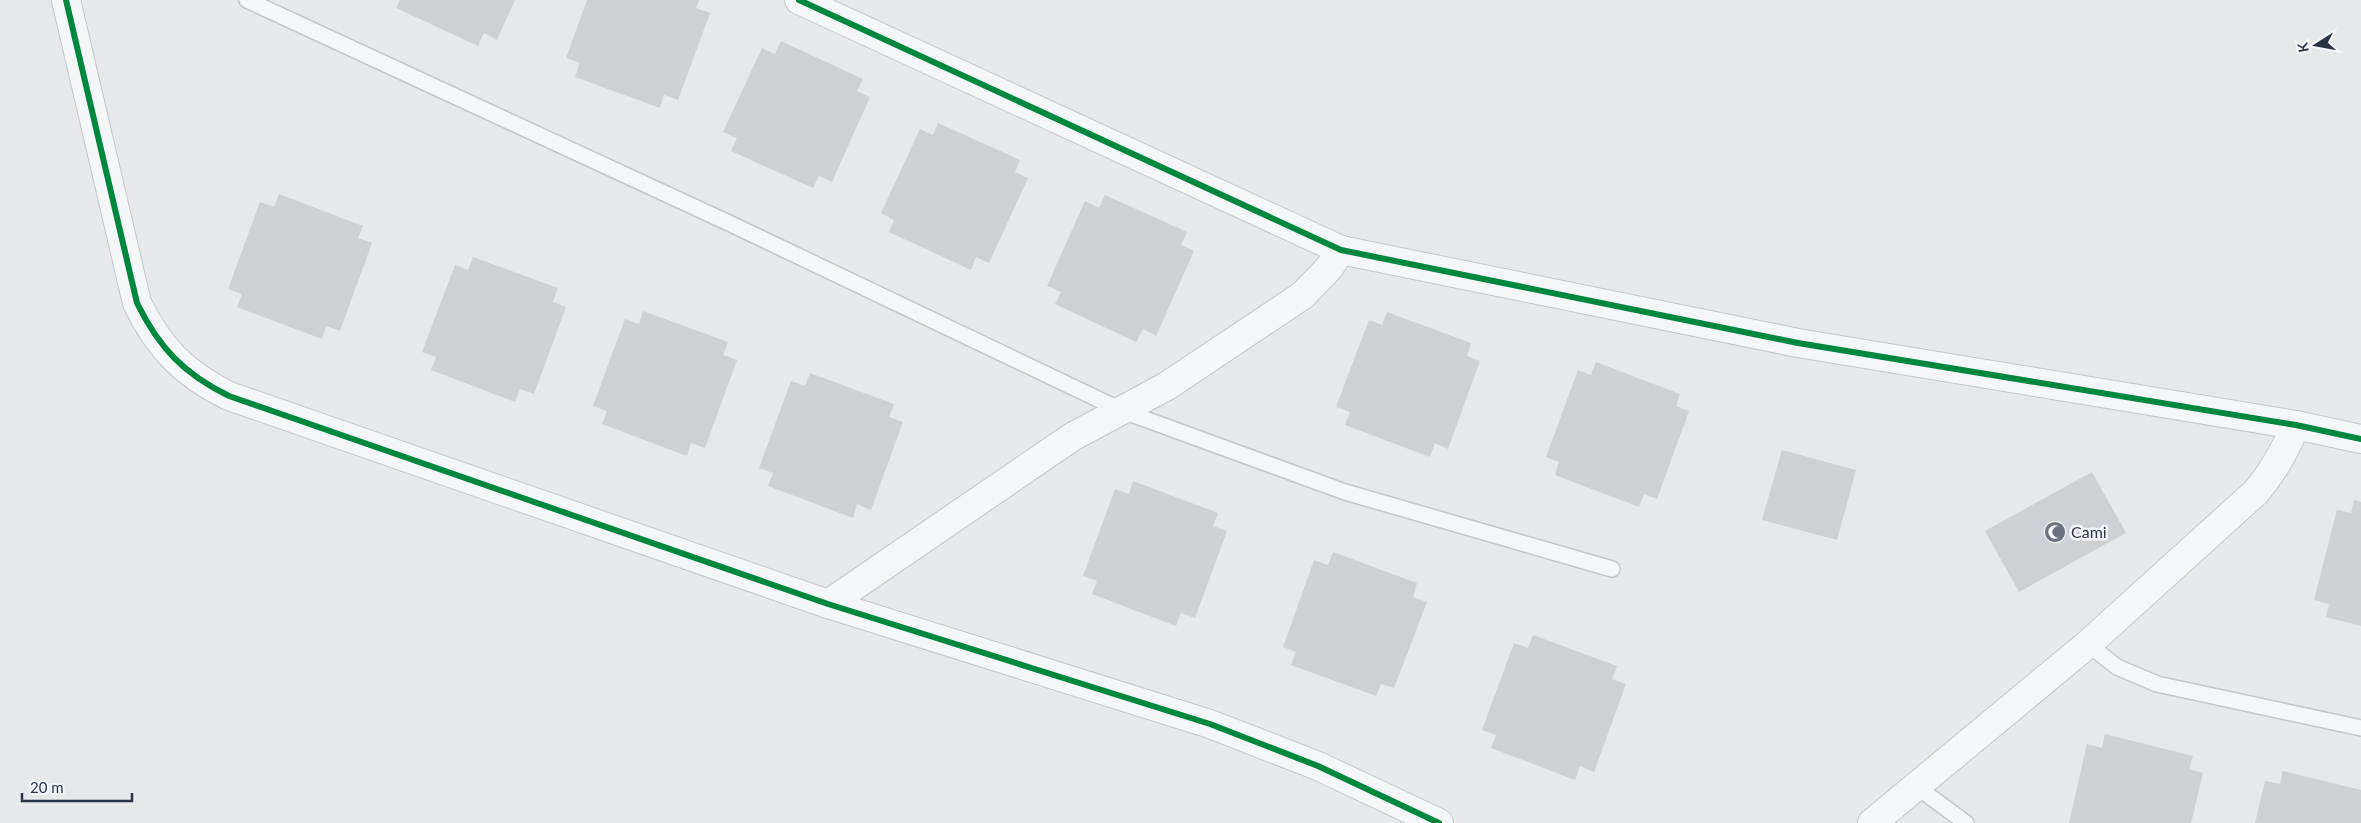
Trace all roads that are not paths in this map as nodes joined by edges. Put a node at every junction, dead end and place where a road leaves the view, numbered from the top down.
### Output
1 (66, 0) edge
2 (247, 0) edge
3 (799, 0) edge
4 (1342, 250) junction
5 (1123, 411) junction
6 (2296, 425) junction
7 (2361, 439) edge
8 (1612, 569) dead end
9 (828, 604) junction
10 (2088, 644) junction
11 (2361, 728) edge
12 (1917, 787) junction
13 (1439, 823) edge
14 (1872, 823) edge
15 (1966, 823) edge

1 - 9 street
2 - 5 lane
3 - 4 street
4 - 5 street
4 - 6 street
5 - 8 lane
5 - 9 street
6 - 7 street
6 - 10 street
9 - 13 street
10 - 11 lane
10 - 12 street
12 - 14 street
12 - 15 lane

